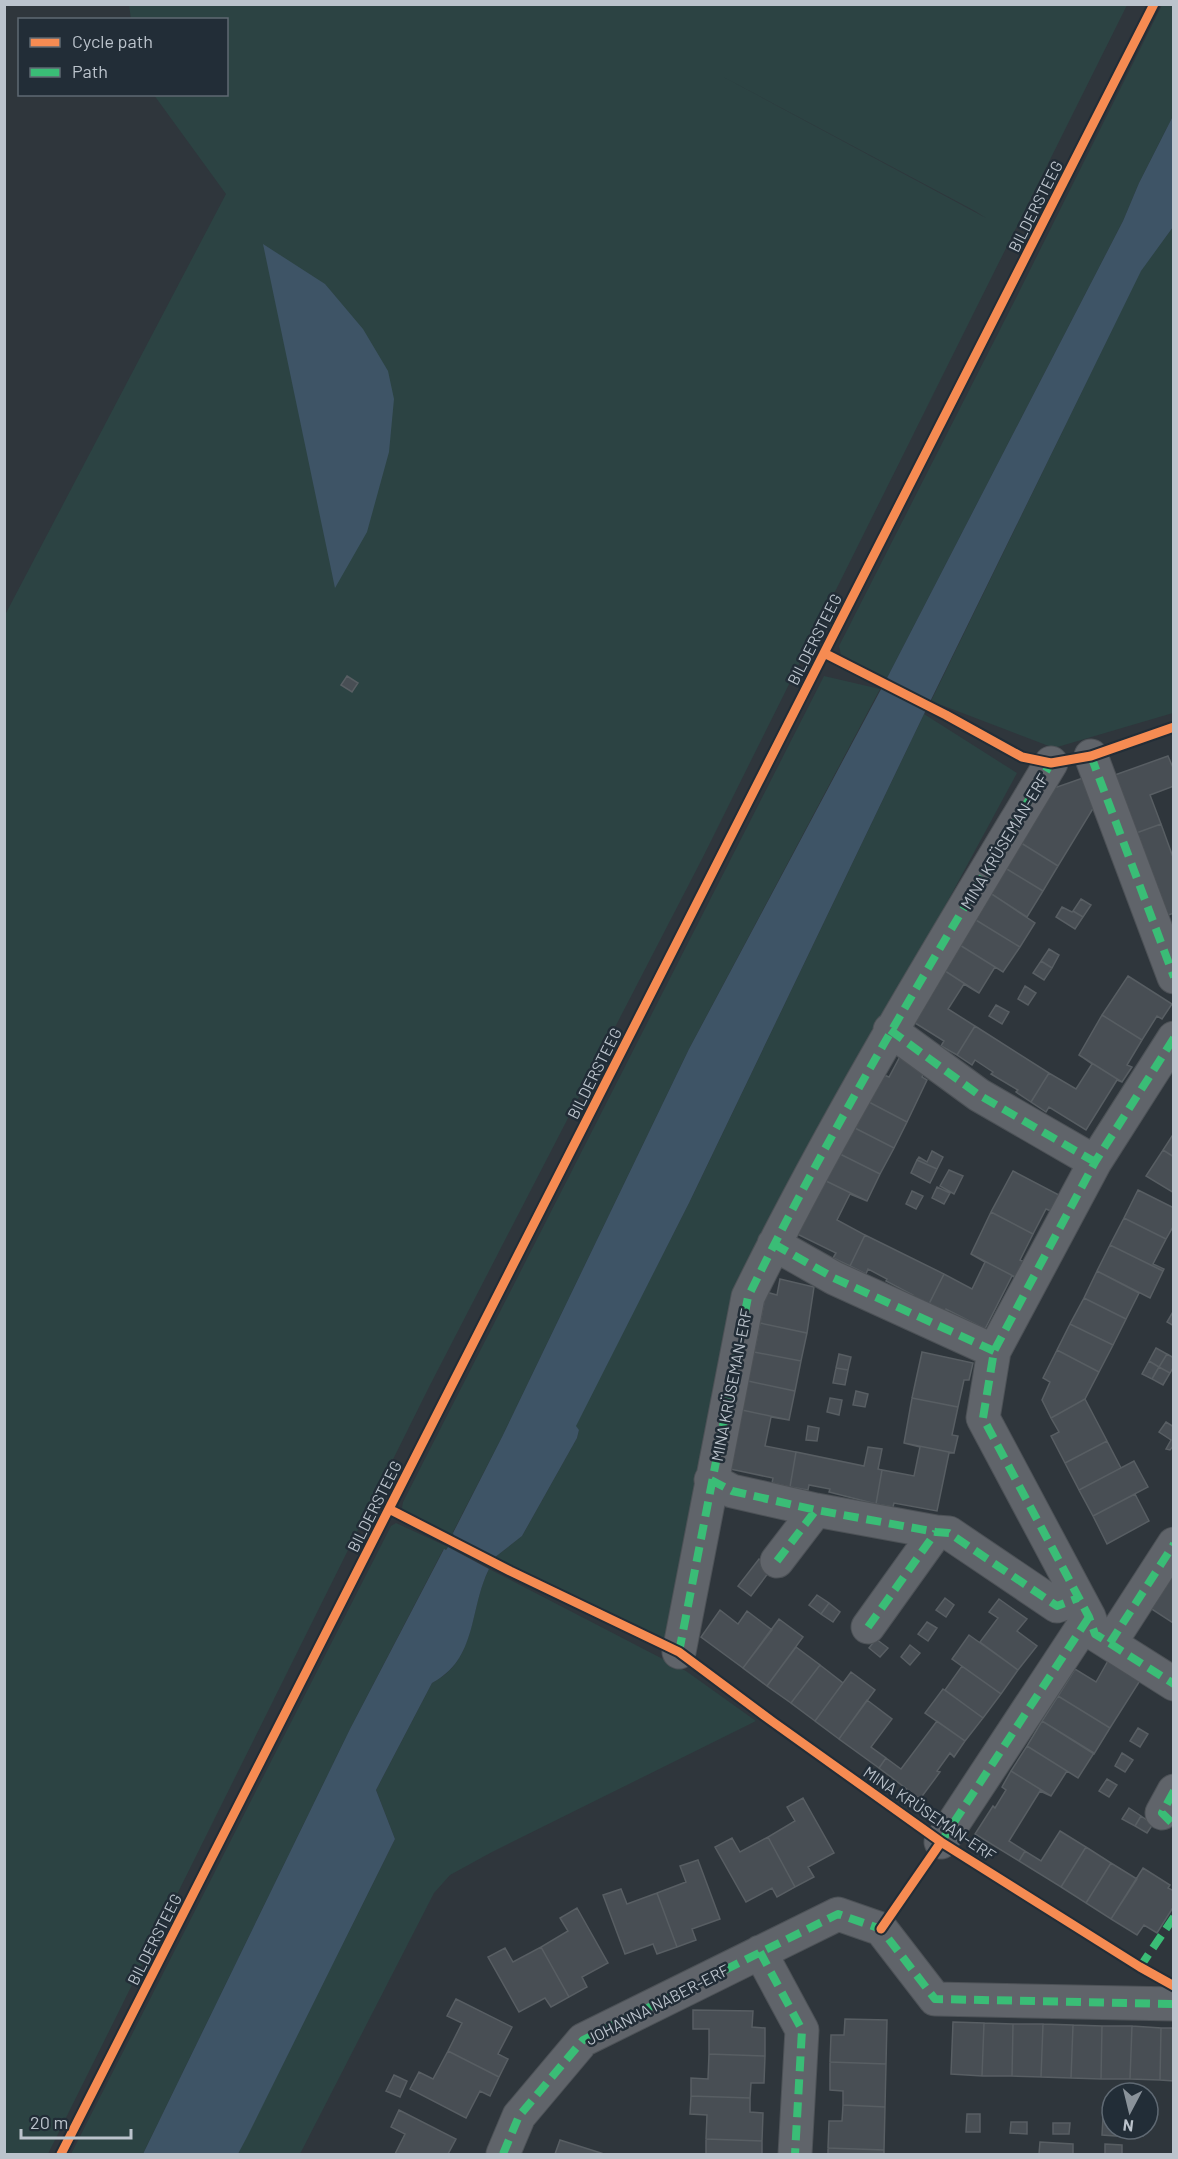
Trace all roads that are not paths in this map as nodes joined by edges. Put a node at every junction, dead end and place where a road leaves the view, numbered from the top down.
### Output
1 (1091, 756) dead end
2 (1051, 763) dead end
3 (1173, 977) edge
4 (890, 1030) junction
5 (1173, 1038) edge
6 (1095, 1162) junction
7 (774, 1244) junction
8 (994, 1351) junction
9 (722, 1485) junction
10 (816, 1510) junction
11 (936, 1532) junction
12 (1173, 1544) edge
13 (777, 1561) dead end
14 (1084, 1607) junction
15 (868, 1628) dead end
16 (1110, 1643) junction
17 (679, 1652) dead end
18 (1173, 1684) edge
19 (941, 1842) dead end
20 (760, 1953) junction
21 (1173, 2004) edge
22 (503, 2154) edge
23 (795, 2154) edge

1 - 3 street
2 - 4 street, MINA KRÜSEMAN-ERF
4 - 6 street
4 - 7 street, MINA KRÜSEMAN-ERF
5 - 6 street
6 - 8 street
7 - 8 street
7 - 9 street, MINA KRÜSEMAN-ERF
8 - 14 street
9 - 10 street
9 - 17 street, MINA KRÜSEMAN-ERF
10 - 11 street
10 - 13 street
11 - 14 street
11 - 15 street
12 - 16 street
14 - 16 street
14 - 19 street
16 - 18 street
20 - 21 street, JOHANNA NABER-ERF
20 - 22 street, JOHANNA NABER-ERF
20 - 23 street

